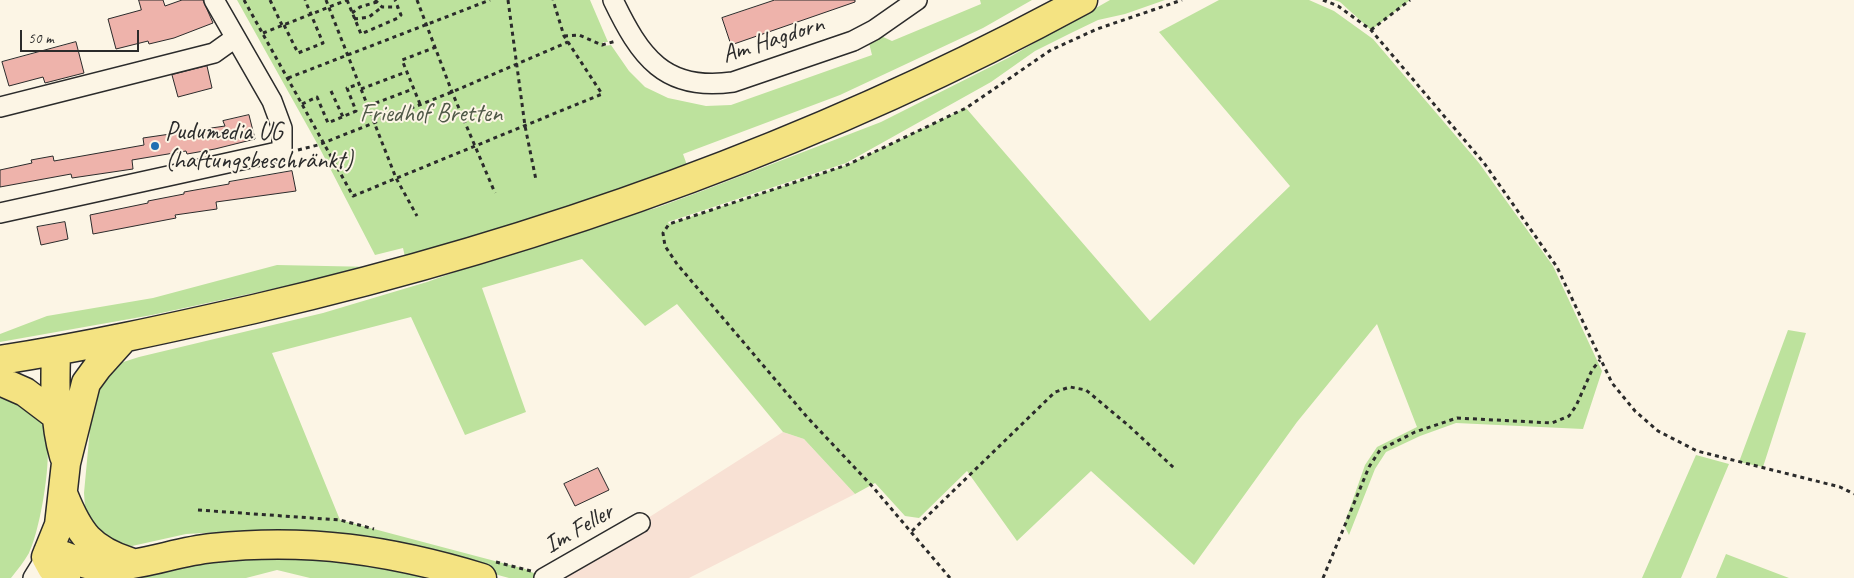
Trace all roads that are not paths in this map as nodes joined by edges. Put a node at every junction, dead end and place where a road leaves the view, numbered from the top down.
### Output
1 (214, 0) edge
2 (613, 0) edge
3 (917, 0) edge
4 (1083, 0) edge
5 (236, 38) junction
6 (0, 107) edge
7 (0, 213) edge
8 (124, 338) junction
9 (61, 350) junction
10 (0, 360) edge
11 (0, 381) edge
12 (68, 415) junction
13 (64, 496) junction
14 (640, 523) dead end
15 (42, 562) edge
16 (139, 563) junction
17 (66, 578) edge
18 (106, 578) edge
19 (482, 578) edge
20 (544, 578) edge

1 - 5 street
2 - 3 street, Am Hagdorn
4 - 8 main road
5 - 6 street
5 - 7 street
8 - 9 main road
8 - 12 main road
9 - 10 main road
9 - 12 main road
11 - 12 main road
12 - 13 main road
13 - 15 main road
13 - 16 main road
14 - 20 street, Im Feller
15 - 16 main road
15 - 17 main road
16 - 18 main road
16 - 19 main road

